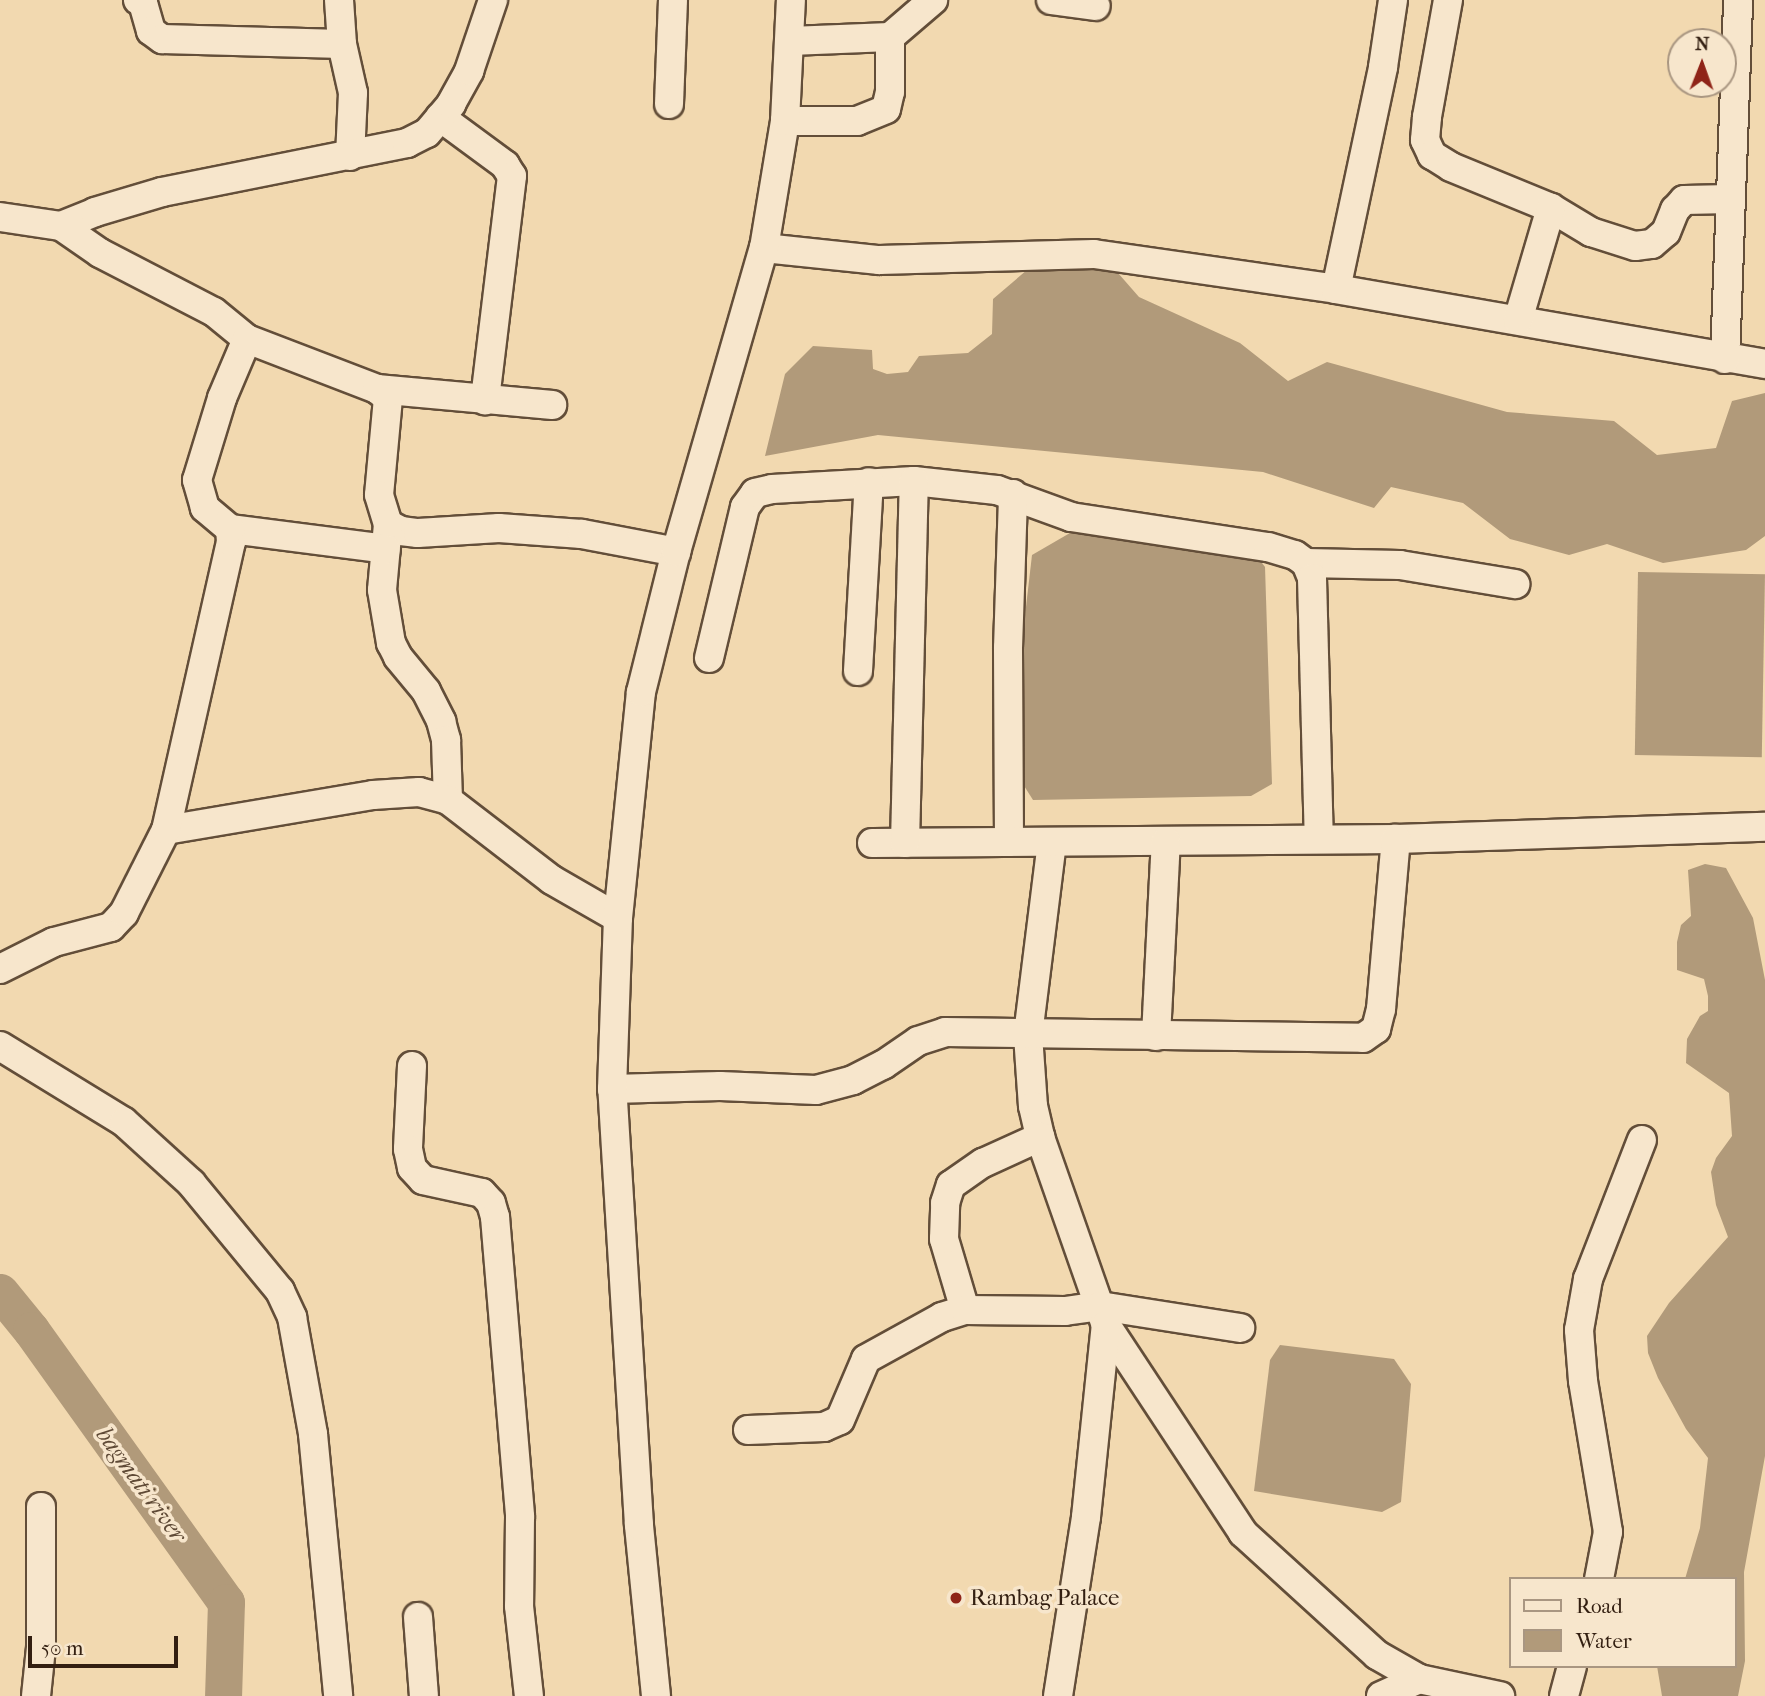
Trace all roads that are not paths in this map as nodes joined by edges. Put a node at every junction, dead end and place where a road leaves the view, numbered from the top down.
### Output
1 (138, 0) edge
2 (339, 0) edge
3 (493, 0) edge
4 (673, 0) edge
5 (791, 0) edge
6 (933, 0) edge
7 (1051, 0) edge
8 (1393, 0) edge
9 (1448, 0) edge
10 (1738, 0) edge
11 (1096, 6) dead end
12 (890, 37) junction
13 (790, 41) junction
14 (342, 44) junction
15 (669, 104) dead end
16 (440, 117) junction
17 (785, 121) junction
18 (350, 156) junction
19 (1730, 199) junction
20 (1551, 208) junction
21 (0, 217) edge
22 (61, 226) junction
23 (764, 248) junction
24 (1336, 289) junction
25 (1518, 320) junction
26 (247, 339) junction
27 (1725, 359) junction
28 (1765, 365) edge
29 (377, 389) junction
30 (485, 400) junction
31 (552, 405) dead end
32 (914, 481) junction
33 (869, 482) junction
34 (1013, 494) junction
35 (230, 529) junction
36 (387, 536) junction
37 (676, 552) junction
38 (1307, 563) junction
39 (1515, 584) dead end
40 (709, 658) dead end
41 (858, 671) dead end
42 (448, 800) junction
43 (1765, 827) edge
44 (166, 830) junction
45 (1318, 839) junction
46 (1396, 839) junction
47 (1166, 841) junction
48 (1009, 842) junction
49 (1052, 842) junction
50 (872, 843) dead end
51 (905, 843) junction
52 (618, 918) junction
53 (0, 969) edge
54 (1028, 1035) junction
55 (1156, 1036) junction
56 (0, 1046) edge
57 (412, 1066) dead end
58 (612, 1089) junction
59 (1040, 1137) junction
60 (1642, 1140) dead end
61 (965, 1310) junction
62 (1103, 1316) junction
63 (1240, 1328) dead end
64 (748, 1430) dead end
65 (41, 1507) dead end
66 (1599, 1577) edge
67 (418, 1617) dead end
68 (1571, 1668) edge
69 (1419, 1679) junction
70 (36, 1696) edge
71 (338, 1696) edge
72 (424, 1696) edge
73 (529, 1696) edge
74 (656, 1696) edge
75 (1058, 1696) edge
76 (1381, 1696) edge
77 (1500, 1696) edge
78 (1564, 1696) edge

1 - 14 street
2 - 14 street
3 - 16 street
4 - 15 street
5 - 13 street
6 - 12 street
7 - 11 street
8 - 24 street
9 - 20 street
10 - 19 street
12 - 13 street
12 - 17 street
13 - 17 street
14 - 18 street
16 - 18 street
16 - 30 street
17 - 23 street
18 - 22 street
19 - 20 street
19 - 27 street
20 - 25 street
21 - 22 street
22 - 26 street
23 - 24 street
23 - 37 street
24 - 25 street
25 - 27 street
26 - 29 street
26 - 35 street
27 - 28 street
29 - 30 street
29 - 36 street
30 - 31 street
32 - 33 street
32 - 34 street
32 - 51 street
33 - 40 street
33 - 41 street
34 - 38 street
34 - 48 street
35 - 36 street
35 - 44 street
36 - 37 street
36 - 42 street
37 - 52 street
38 - 39 street
38 - 45 street
42 - 44 street
42 - 52 street
43 - 46 street
44 - 53 street
45 - 46 street
45 - 47 street
46 - 55 street
47 - 49 street
47 - 55 street
48 - 49 street
48 - 51 street
49 - 54 street
50 - 51 street
52 - 58 street
54 - 55 street
54 - 58 street
54 - 59 street
56 - 71 street
57 - 73 street
58 - 74 street
59 - 61 street
59 - 62 street
60 - 66 street
61 - 62 street
61 - 64 street
62 - 63 street
62 - 69 street
62 - 75 street
65 - 70 street
67 - 72 street
68 - 78 street
69 - 76 street
69 - 77 street

